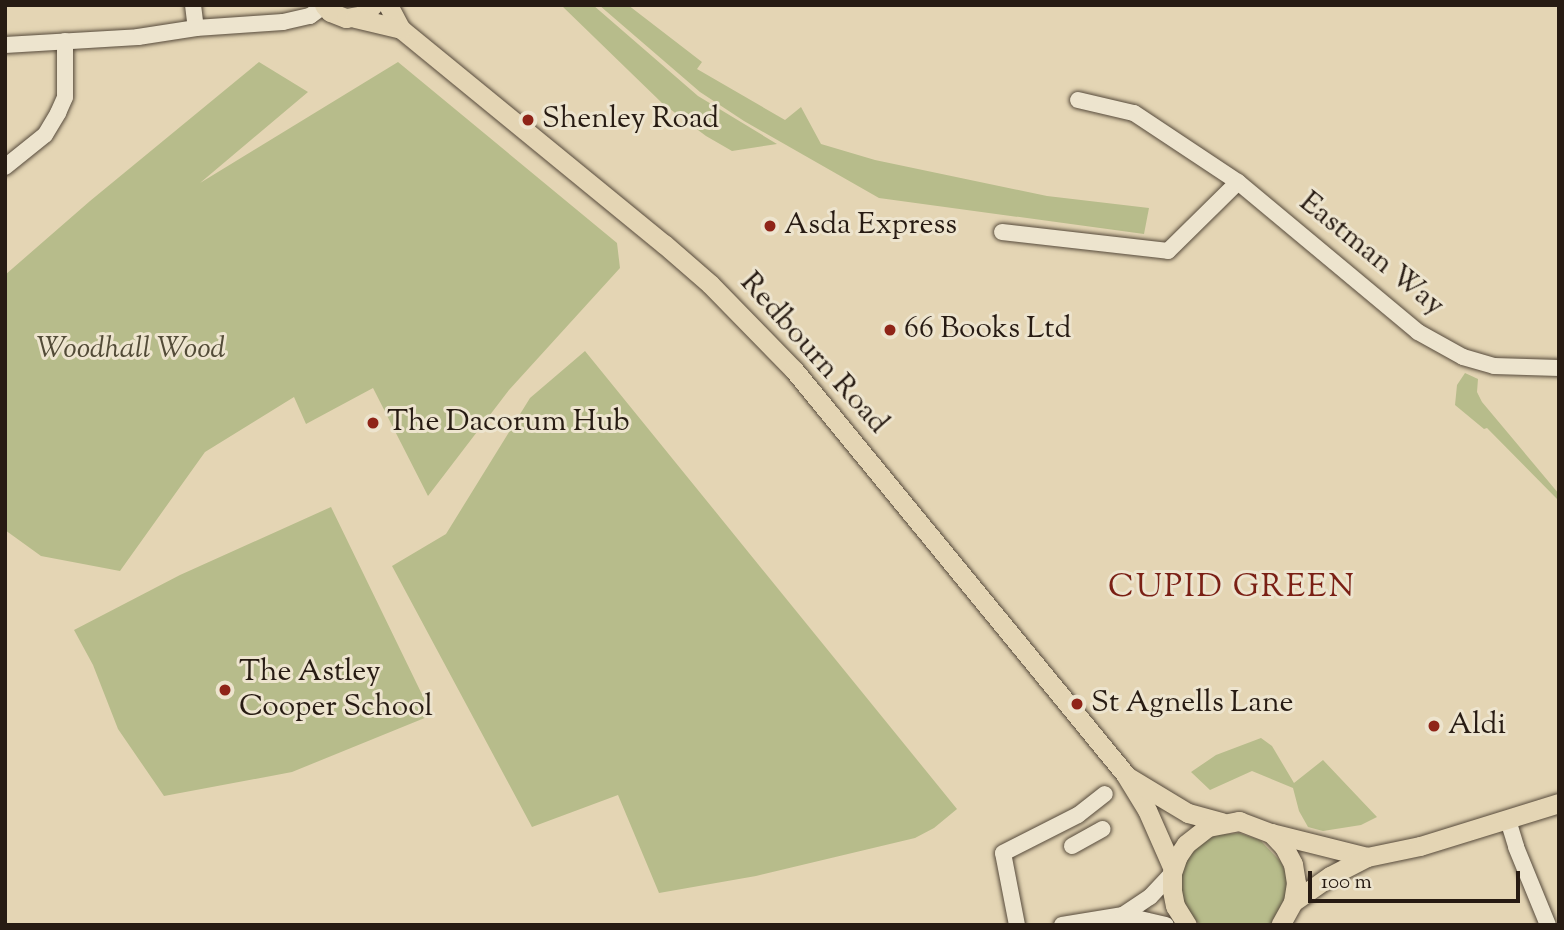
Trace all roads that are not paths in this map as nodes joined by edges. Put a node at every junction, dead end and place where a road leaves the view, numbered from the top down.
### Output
1 (193, 5) edge
2 (373, 5) edge
3 (388, 5) edge
4 (324, 6) edge
5 (355, 18) junction
6 (196, 28) junction
7 (401, 29) junction
8 (65, 41) junction
9 (5, 45) edge
10 (1079, 100) dead end
11 (5, 167) edge
12 (1237, 182) junction
13 (1002, 232) dead end
14 (1559, 368) edge
15 (1125, 774) junction
16 (1105, 794) dead end
17 (1559, 803) edge
18 (1078, 815) junction
19 (1508, 820) junction
20 (1222, 822) junction
21 (1103, 829) dead end
22 (1270, 833) junction
23 (1087, 838) junction
24 (1072, 846) dead end
25 (1367, 857) junction
26 (1172, 871) junction
27 (1293, 902) junction
28 (1123, 915) junction
29 (1283, 924) edge
30 (1017, 925) edge
31 (1065, 925) edge
32 (1166, 925) edge
33 (1187, 925) edge
34 (1548, 925) edge

1 - 6 street
2 - 5 main road
3 - 7 main road, Redbourn Road
4 - 5 main road, Redbourn Road
4 - 6 street
5 - 7 main road, Redbourn Road
6 - 8 street
7 - 15 main road, Redbourn Road
8 - 9 street
8 - 11 street
10 - 12 street, Eastman Way
12 - 13 street
12 - 14 street, Eastman Way
15 - 20 main road, Redbourn Road
15 - 26 main road, Redbourn Road
16 - 18 street
17 - 19 main road
18 - 23 street
18 - 30 street
19 - 25 main road
19 - 34 street
20 - 22 main road, Redbourn Road
20 - 26 main road
21 - 23 street
22 - 25 main road
22 - 27 main road
23 - 24 street
25 - 27 main road
26 - 28 street
26 - 33 main road, Redbourn Road
27 - 29 main road
28 - 31 street
28 - 32 street

